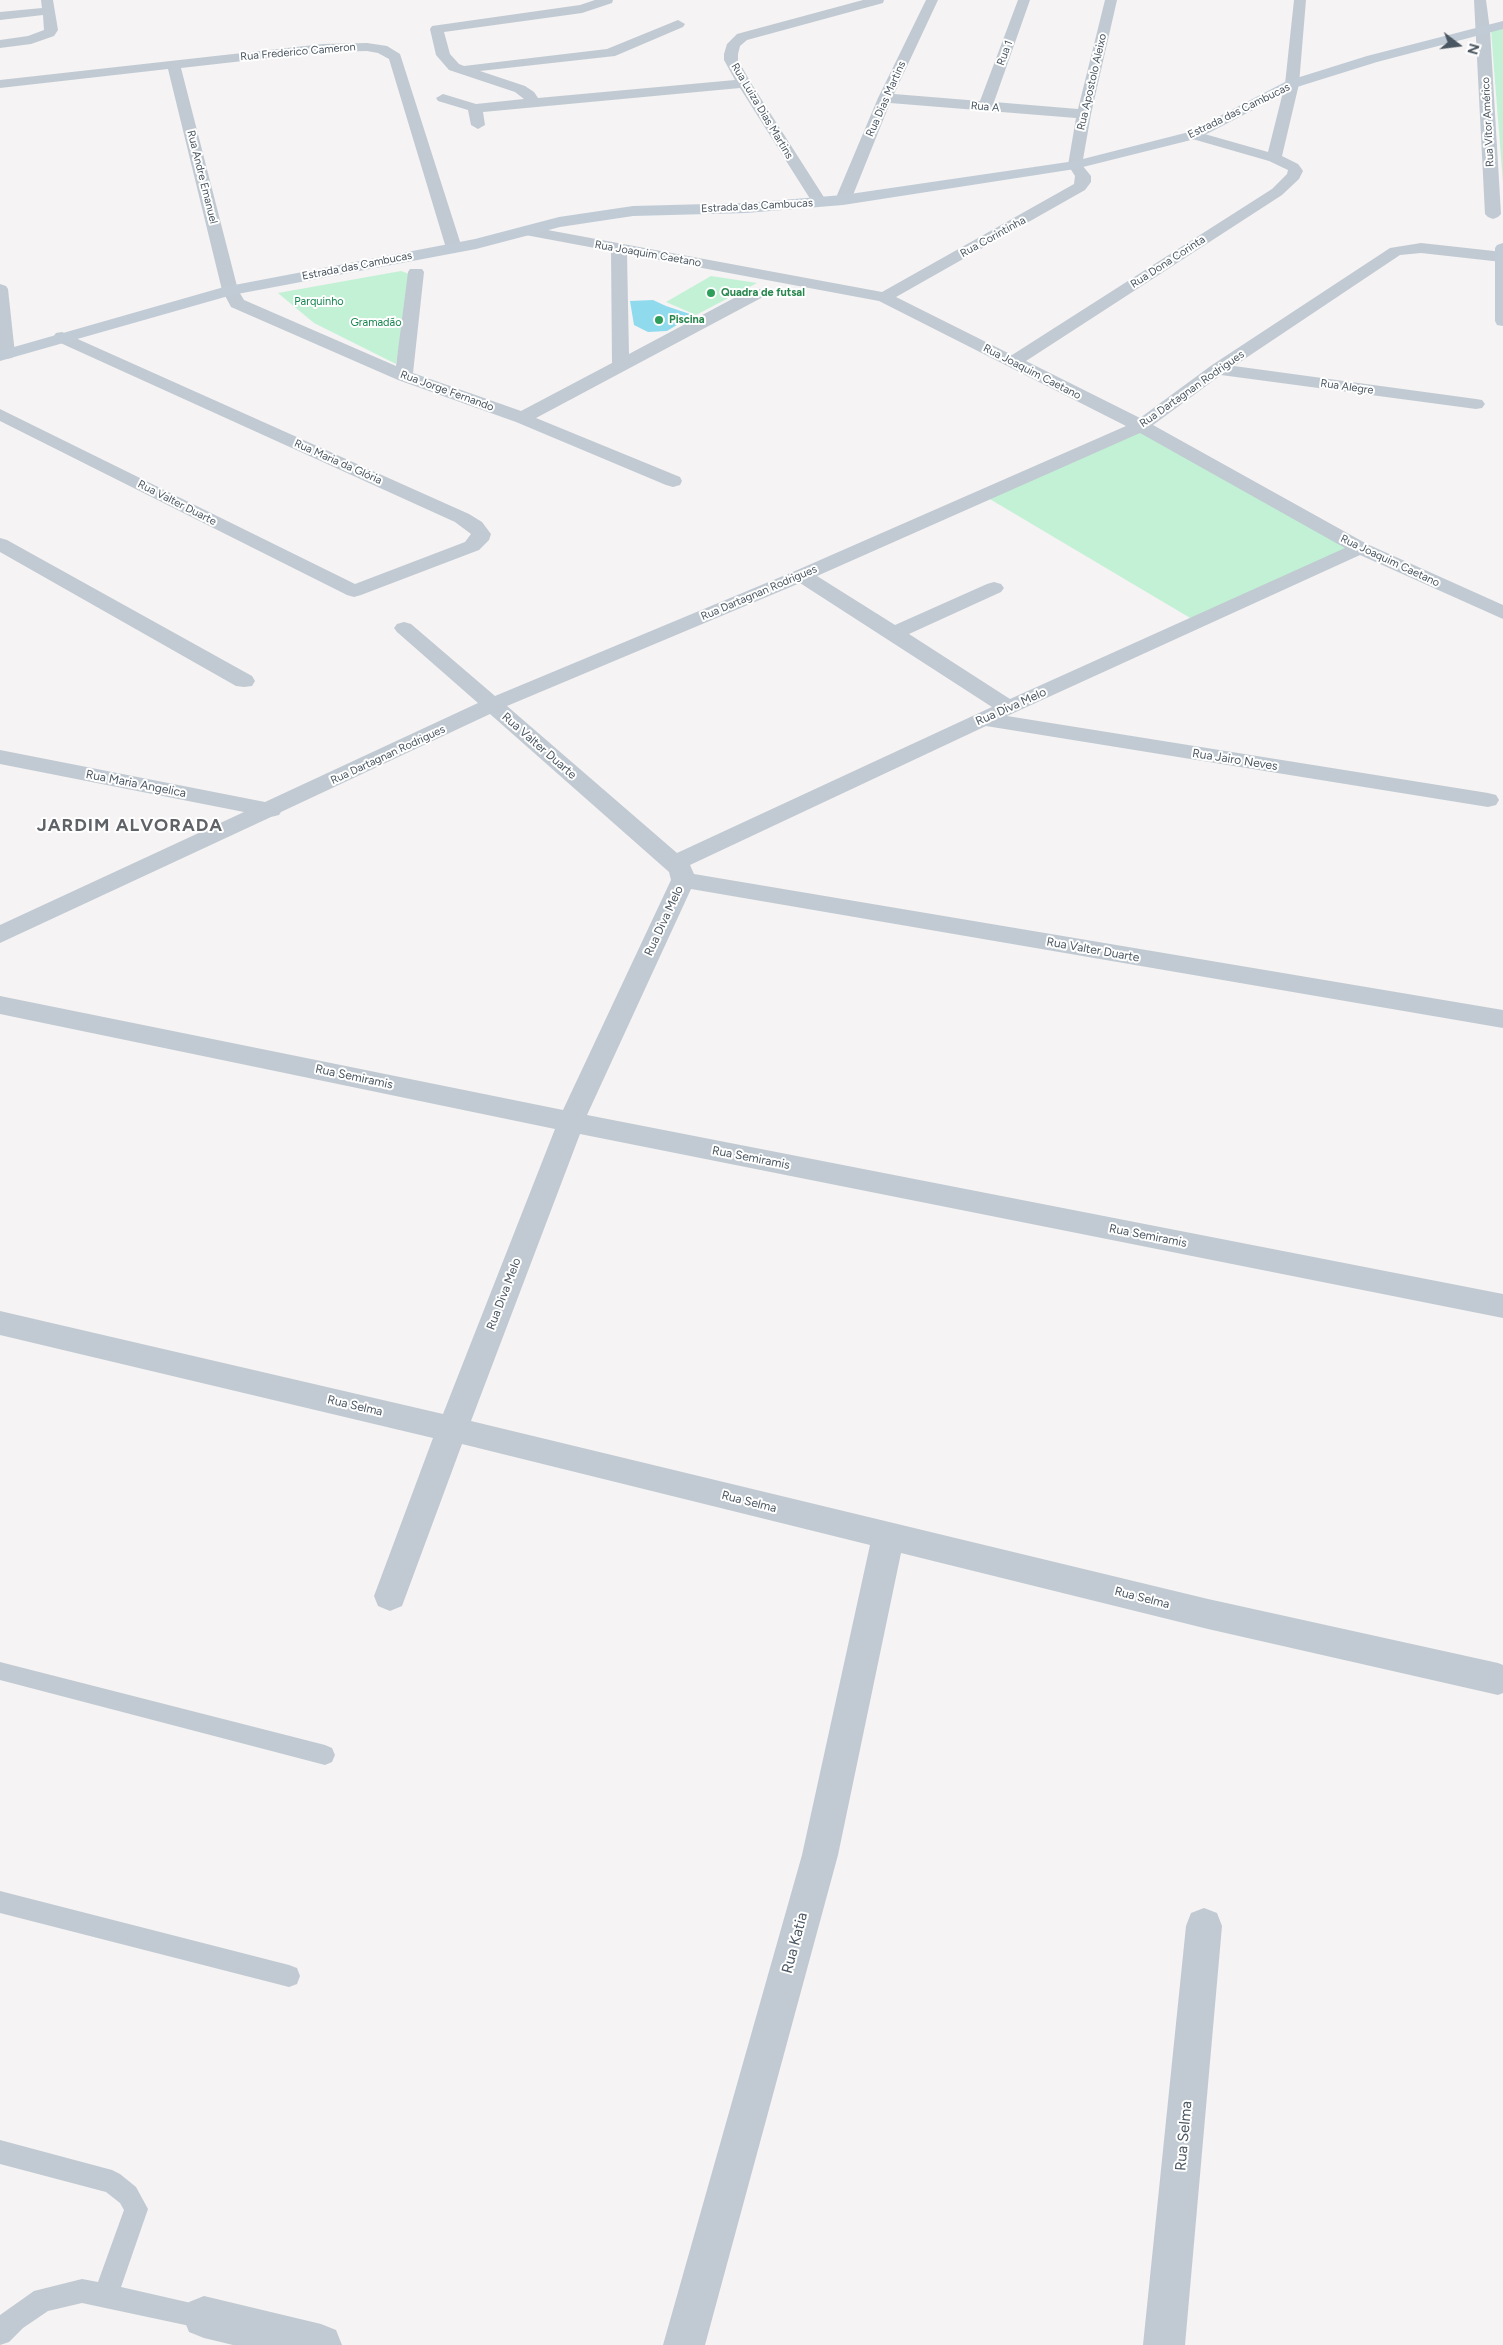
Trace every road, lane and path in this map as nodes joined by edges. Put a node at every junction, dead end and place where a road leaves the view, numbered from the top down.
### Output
1 (607, 0) edge
2 (878, 0) edge
3 (932, 0) edge
4 (1024, 0) edge
5 (1111, 0) edge
6 (1300, 0) edge
7 (1480, 0) edge
8 (48, 6) edge
9 (0, 16) edge
10 (678, 24) dead end
11 (1503, 25) edge
12 (1483, 30) junction
13 (0, 44) edge
14 (173, 64) junction
15 (463, 70) junction
16 (744, 83) junction
17 (0, 84) edge
18 (1292, 84) junction
19 (443, 98) dead end
20 (885, 98) junction
21 (533, 103) junction
22 (985, 107) junction
23 (474, 108) junction
24 (1084, 114) junction
25 (479, 126) dead end
26 (1194, 135) junction
27 (1274, 158) junction
28 (1075, 165) junction
29 (843, 200) junction
30 (819, 202) junction
31 (1492, 214) dead end
32 (526, 231) junction
33 (454, 248) junction
34 (619, 248) junction
35 (1502, 252) edge
36 (416, 272) dead end
37 (0, 289) edge
38 (230, 290) junction
39 (758, 293) dead end
40 (884, 298) junction
41 (1503, 321) edge
42 (62, 337) junction
43 (3, 355) edge
44 (1013, 362) junction
45 (621, 365) junction
46 (1218, 370) junction
47 (404, 376) junction
48 (461, 396) junction
49 (558, 399) junction
50 (1476, 404) dead end
51 (0, 414) edge
52 (522, 418) junction
53 (1141, 426) junction
54 (673, 480) dead end
55 (0, 544) edge
56 (1360, 548) junction
57 (802, 575) junction
58 (994, 588) dead end
59 (354, 591) joint
60 (1503, 613) edge
61 (404, 628) dead end
62 (895, 633) junction
63 (244, 681) dead end
64 (491, 705) junction
65 (1009, 708) junction
66 (983, 719) junction
67 (0, 757) edge
68 (1488, 800) dead end
69 (271, 810) junction
70 (679, 872) junction
71 (0, 935) edge
72 (0, 1005) edge
73 (1503, 1019) edge
74 (571, 1122) junction
75 (1503, 1306) edge
76 (0, 1323) edge
77 (452, 1429) junction
78 (888, 1536) junction
79 (390, 1596) dead end
80 (0, 1671) edge
81 (1498, 1679) dead end
82 (325, 1755) dead end
83 (0, 1902) edge
84 (1204, 1926) dead end
85 (289, 1976) dead end
86 (0, 2152) edge
87 (106, 2294) junction
88 (204, 2317) joint
89 (0, 2333) edge
90 (321, 2345) edge
91 (684, 2345) edge
92 (1164, 2345) edge

1 - 15 street
2 - 16 street, Rua Luiza Dias Martins
3 - 20 street, Rua Dias Martins
4 - 22 street, Rua 1
5 - 24 street, Rua Apostolo Aleixo
6 - 18 street
7 - 12 street, Rua Vítor Américo
8 - 9 street
8 - 13 street
10 - 15 street
11 - 12 street, Estrada das Cambucas
12 - 18 street, Estrada das Cambucas
12 - 31 street, Rua Vítor Américo
14 - 17 street, Rua Frederico Cameron
14 - 33 street, Rua Frederico Cameron
14 - 38 street, Rua Andre Emanuel
15 - 21 street
16 - 21 street
16 - 30 street, Rua Luiza Dias Martins
18 - 26 street, Estrada das Cambucas
18 - 27 street
19 - 23 street
20 - 22 street, Rua A
20 - 29 street, Rua Dias Martins
21 - 23 street
22 - 24 street, Rua A
23 - 25 street
24 - 28 street, Rua Apostolo Aleixo
26 - 27 street, Rua Dona Corinta
26 - 28 street, Estrada das Cambucas
27 - 44 street, Rua Dona Corinta
28 - 29 street, Estrada das Cambucas
28 - 40 street, Rua Corintinha
29 - 30 street, Estrada das Cambucas
30 - 32 street, Estrada das Cambucas
32 - 33 street, Estrada das Cambucas
32 - 34 street, Rua Joaquim Caetano
33 - 38 street, Estrada das Cambucas
34 - 40 street, Rua Joaquim Caetano
34 - 45 street
35 - 41 street
35 - 46 street, Rua Dartagnan Rodrigues
36 - 47 street
37 - 43 street
38 - 42 street, Estrada das Cambucas
38 - 47 street, Rua Jorge Fernando
39 - 45 street
40 - 44 street, Rua Joaquim Caetano
42 - 43 street, Estrada das Cambucas
42 - 59 street, Rua Maria da Glória
44 - 53 street, Rua Joaquim Caetano
45 - 49 street
46 - 50 street, Rua Alegre
46 - 53 street, Rua Dartagnan Rodrigues
47 - 48 street, Rua Jorge Fernando
48 - 49 street
48 - 52 street, Rua Jorge Fernando
49 - 52 street
51 - 59 street, Rua Valter Duarte
52 - 54 street, Rua Jorge Fernando
53 - 56 street, Rua Joaquim Caetano
53 - 57 street, Rua Dartagnan Rodrigues
55 - 63 street
56 - 60 street, Rua Joaquim Caetano
56 - 65 street, Rua Diva Melo
57 - 62 street
57 - 64 street, Rua Dartagnan Rodrigues
58 - 62 street
61 - 64 street, Rua Valter Duarte
62 - 65 street
64 - 69 street, Rua Dartagnan Rodrigues
64 - 70 street, Rua Valter Duarte
65 - 66 street, Rua Diva Melo
66 - 68 street, Rua Jairo Neves
66 - 70 street, Rua Diva Melo
67 - 69 street, Rua Maria Angelica
69 - 71 street, Rua Dartagnan Rodrigues
70 - 73 street, Rua Valter Duarte
70 - 74 street, Rua Diva Melo
72 - 74 street, Rua Semiramis
74 - 75 street, Rua Semiramis
74 - 77 street, Rua Diva Melo
76 - 77 street, Rua Selma
77 - 78 street, Rua Selma
77 - 79 street, Rua Diva Melo
78 - 81 street, Rua Selma
78 - 91 street, Rua Katia
80 - 82 lane
83 - 85 lane
84 - 92 street, Rua Selma
86 - 87 lane
87 - 88 lane
87 - 89 lane
88 - 90 street

